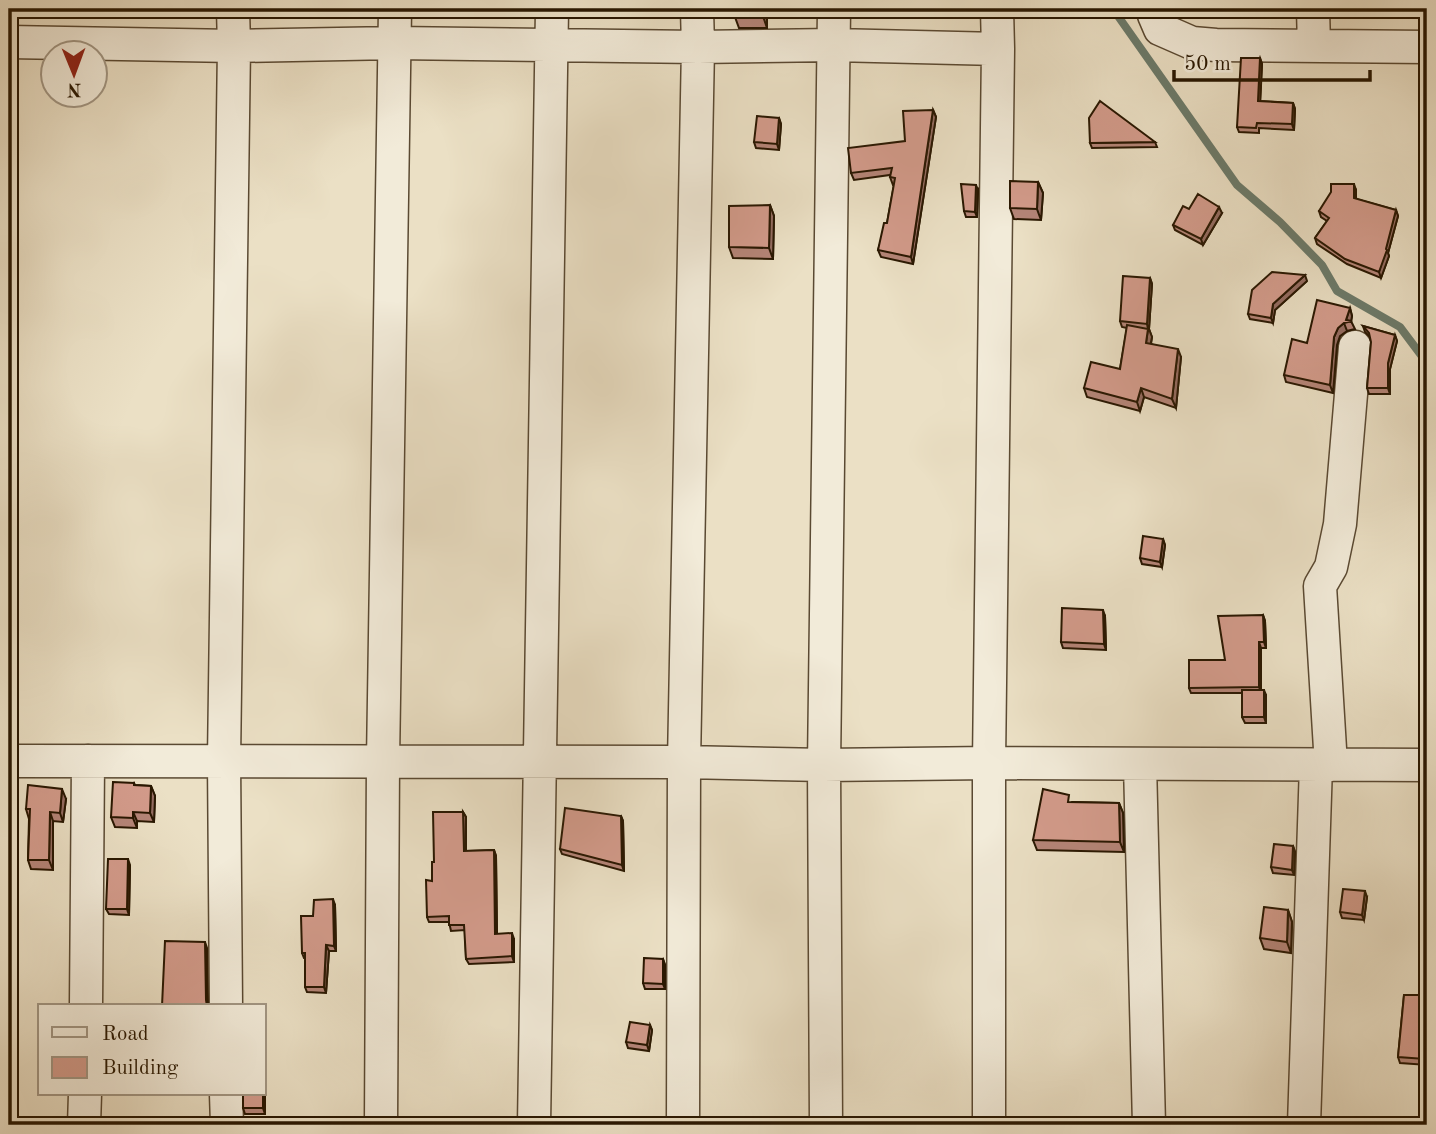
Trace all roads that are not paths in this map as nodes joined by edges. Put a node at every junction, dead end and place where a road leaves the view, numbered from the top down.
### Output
1 (233, 9) edge
2 (395, 9) edge
3 (551, 9) edge
4 (697, 9) edge
5 (834, 9) edge
6 (997, 9) edge
7 (1154, 9) edge
8 (1313, 9) edge
9 (9, 42) edge
10 (395, 43) junction
11 (834, 44) junction
12 (551, 45) junction
13 (234, 46) junction
14 (1314, 46) junction
15 (698, 47) junction
16 (1427, 47) edge
17 (998, 50) junction
18 (1355, 347) dead end
19 (225, 760) junction
20 (9, 761) edge
21 (88, 761) junction
22 (383, 761) junction
23 (540, 762) junction
24 (684, 762) junction
25 (989, 763) junction
26 (1140, 764) junction
27 (824, 765) junction
28 (1324, 765) junction
29 (1427, 765) edge
30 (86, 1004) edge
31 (226, 1004) edge
32 (85, 1096) edge
33 (226, 1096) edge
34 (85, 1125) edge
35 (227, 1125) edge
36 (381, 1125) edge
37 (534, 1125) edge
38 (683, 1125) edge
39 (826, 1125) edge
40 (989, 1125) edge
41 (1149, 1125) edge
42 (1304, 1125) edge

1 - 13 street
2 - 10 street
3 - 12 street
4 - 15 street
5 - 11 street
6 - 17 street
7 - 14 street
8 - 14 street
9 - 13 street
10 - 12 street
10 - 13 street
10 - 22 street
11 - 15 street
11 - 17 street
11 - 27 street
12 - 15 street
12 - 23 street
13 - 19 street
14 - 16 street
15 - 24 street
17 - 25 street
18 - 28 street
19 - 21 street
19 - 22 street
19 - 31 street
20 - 21 street
21 - 30 street
22 - 23 street
22 - 36 street
23 - 24 street
23 - 37 street
24 - 27 street
24 - 38 street
25 - 26 street
25 - 27 street
25 - 40 street
26 - 28 street
26 - 41 street
27 - 39 street
28 - 29 street
28 - 42 street
32 - 34 street
33 - 35 street

